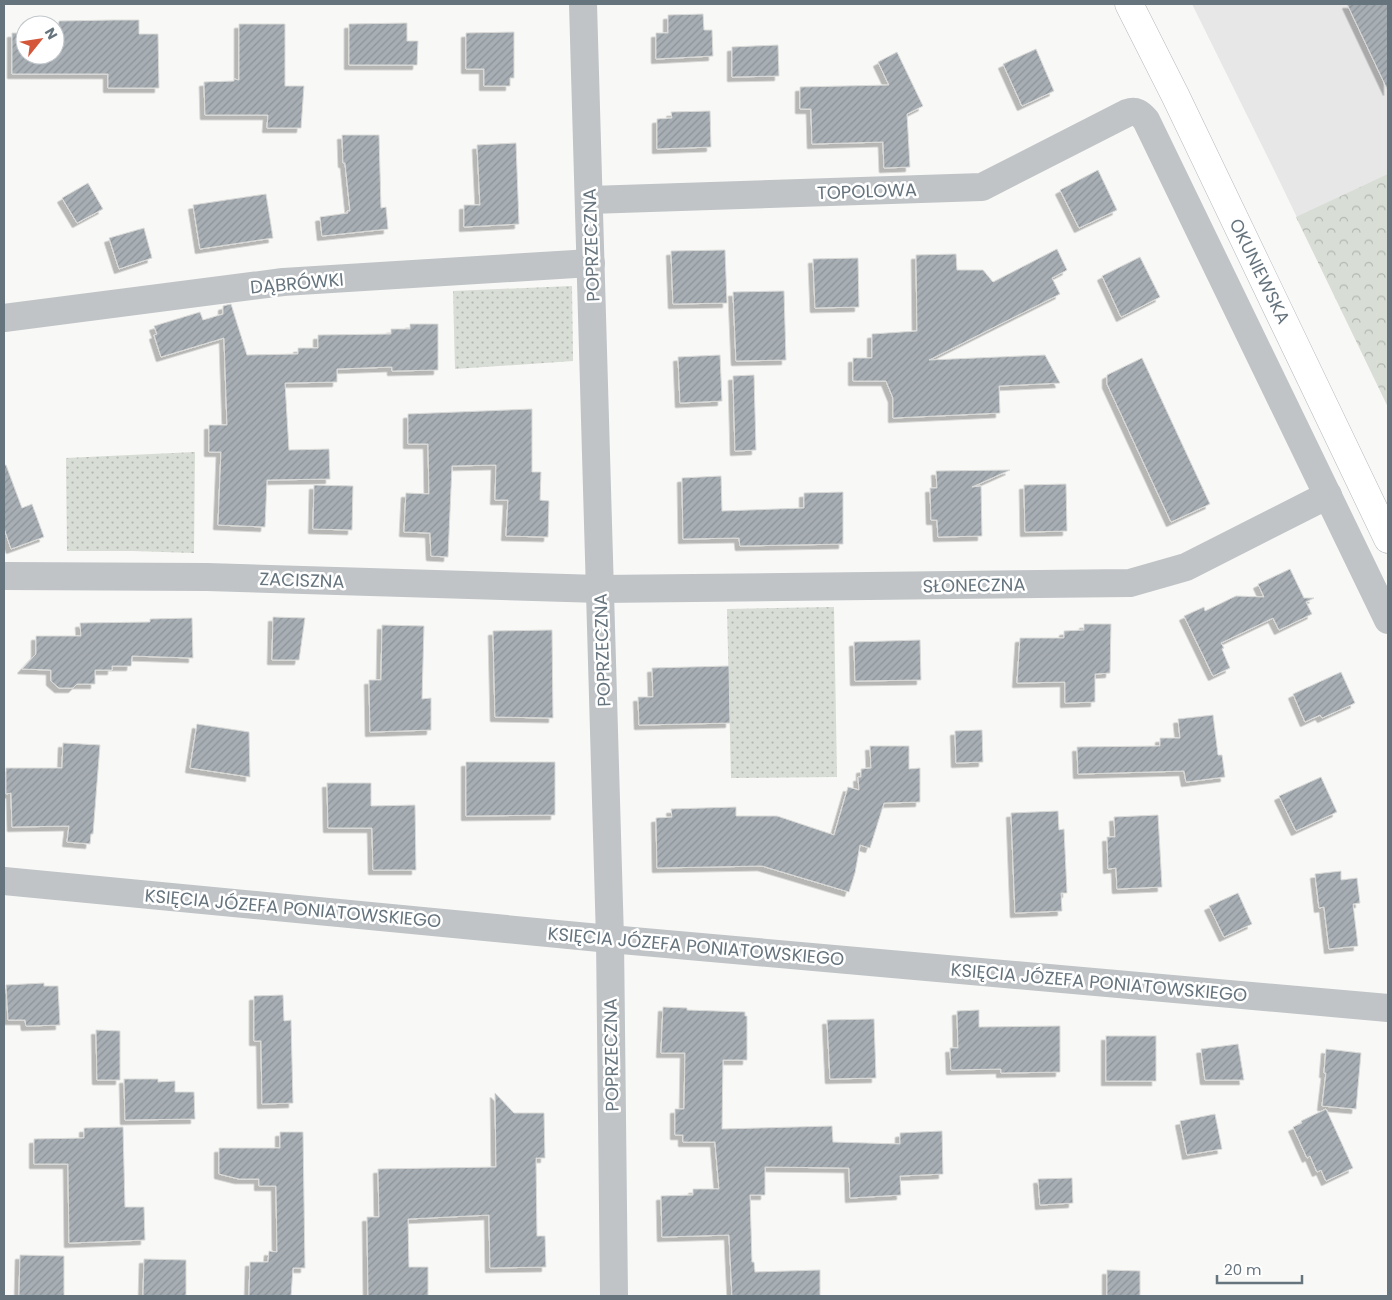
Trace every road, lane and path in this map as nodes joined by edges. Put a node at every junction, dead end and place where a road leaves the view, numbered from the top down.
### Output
1 (583, 4) edge
2 (1129, 4) edge
3 (1127, 113) joint
4 (590, 200) junction
5 (592, 263) junction
6 (4, 318) edge
7 (1328, 496) junction
8 (1388, 539) edge
9 (4, 576) edge
10 (600, 590) junction
11 (1388, 620) edge
12 (4, 881) edge
13 (610, 939) junction
14 (1388, 1008) edge
15 (614, 1296) edge

1 - 4 street, POPRZECZNA
2 - 8 main road, OKUNIEWSKA
3 - 4 street, TOPOLOWA
3 - 7 street, OKUNIEWSKA
4 - 5 street, POPRZECZNA
5 - 6 street, DĄBRÓWKI
5 - 10 street, POPRZECZNA
7 - 10 street, SŁONECZNA
7 - 11 street, OKUNIEWSKA
9 - 10 street, ZACISZNA
10 - 13 street, POPRZECZNA
12 - 13 street, KSIĘCIA JÓZEFA PONIATOWSKIEGO
13 - 14 street, KSIĘCIA JÓZEFA PONIATOWSKIEGO
13 - 15 street, POPRZECZNA

